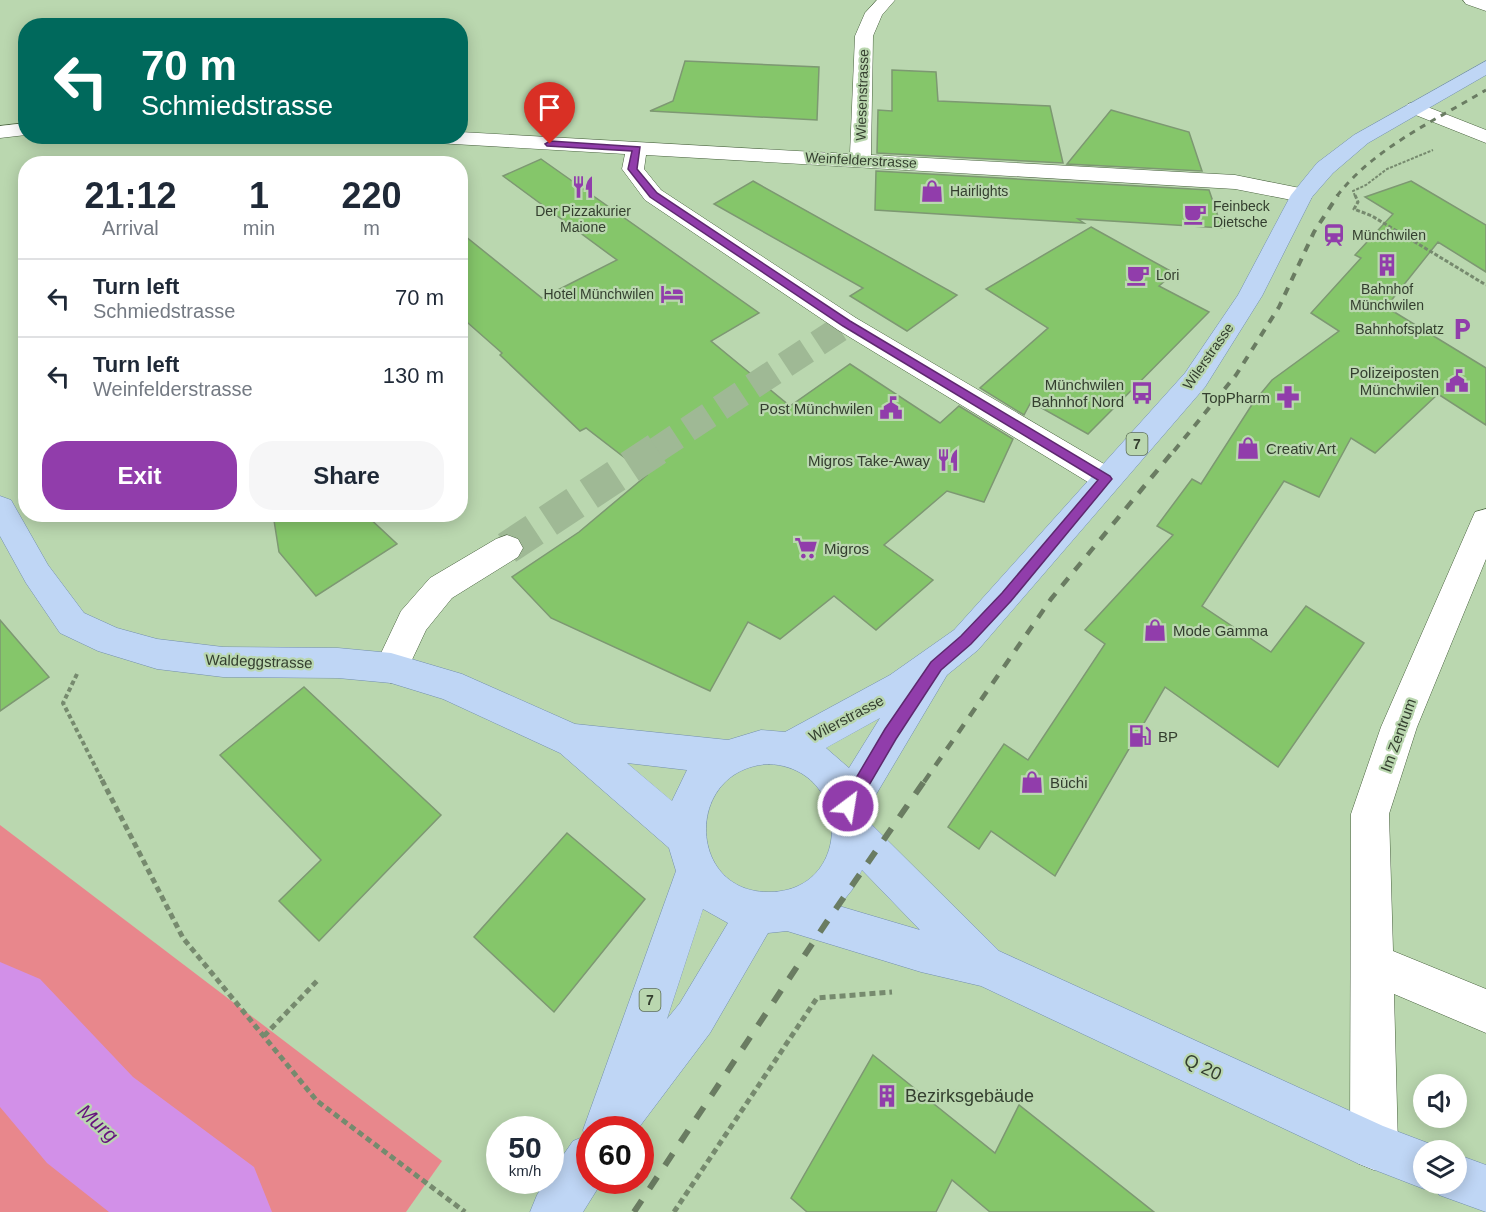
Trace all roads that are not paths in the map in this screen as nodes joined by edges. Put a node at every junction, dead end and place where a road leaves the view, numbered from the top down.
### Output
1 (886, 0) edge
2 (1472, 0) edge
3 (1486, 6) edge
4 (1486, 67) edge
5 (1415, 108) junction
6 (18, 130) edge
7 (0, 132) edge
8 (1486, 136) edge
9 (468, 139) edge
10 (636, 149) junction
11 (860, 160) junction
12 (1302, 195) junction
13 (1106, 479) junction
14 (0, 508) edge
15 (1486, 521) edge
16 (507, 548) tunnel mouth
17 (936, 666) junction
18 (391, 668) junction
19 (573, 741) junction
20 (786, 750) junction
21 (728, 757) junction
22 (850, 819) junction
23 (690, 854) junction
24 (774, 912) junction
25 (1371, 963) junction
26 (985, 966) junction
27 (1486, 1011) edge
28 (611, 1116) edge
29 (618, 1116) edge
30 (1374, 1146) junction
31 (1413, 1161) edge
32 (576, 1179) edge
33 (1467, 1182) edge
34 (1486, 1189) edge
35 (554, 1212) edge

1 - 11 street, Wiesenstrasse
2 - 3 street
4 - 5 main road, Wilerstrasse / 7
5 - 8 street
5 - 12 main road, Wilerstrasse / 7
6 - 7 street
9 - 10 street, Weinfelderstrasse
10 - 11 street, Weinfelderstrasse
10 - 13 street
11 - 12 street, Weinfelderstrasse
12 - 13 main road, Wilerstrasse / 7
13 - 17 main road, Wilerstrasse / 7
14 - 18 main road, Waldeggstrasse
15 - 25 street, Im Zentrum
16 - 18 street
17 - 20 main road, Wilerstrasse / 7
17 - 22 main road, Wilerstrasse / 7
18 - 19 main road, Waldeggstrasse
19 - 21 main road, Waldeggstrasse
19 - 23 main road, Waldeggstrasse
20 - 21 main road
20 - 22 main road
21 - 23 main road
22 - 24 main road
22 - 26 main road, Q 20
23 - 24 main road
23 - 28 main road, 7
24 - 26 main road, Q 20
24 - 29 main road, 7
25 - 27 street
25 - 30 street, Im Zentrum
26 - 30 main road, Q 20
30 - 31 main road, Q 20
32 - 35 main road
33 - 34 main road

